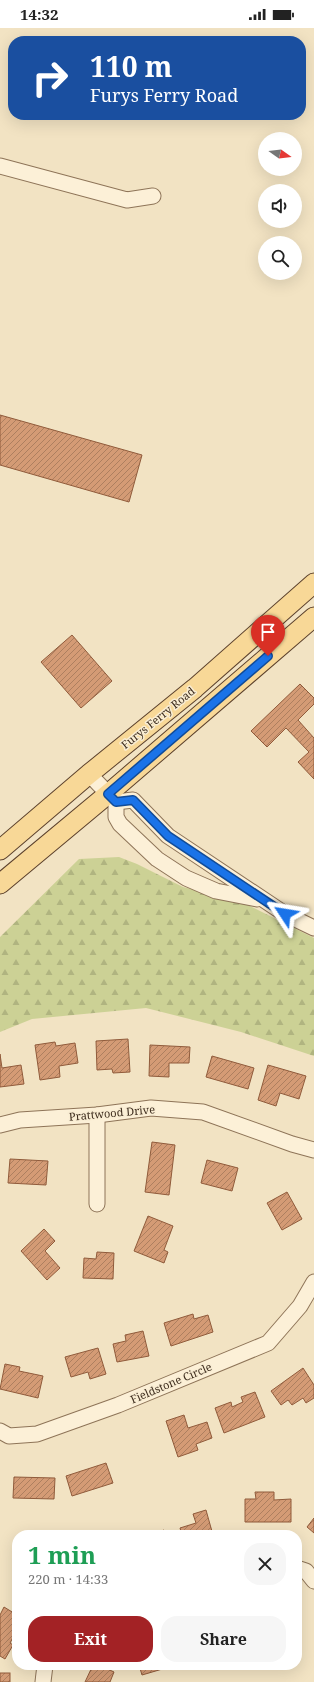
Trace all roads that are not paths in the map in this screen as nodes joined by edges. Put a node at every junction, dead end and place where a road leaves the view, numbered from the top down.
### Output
1 (0, 166) edge
2 (153, 196) dead end
3 (314, 582) edge
4 (314, 617) edge
5 (89, 774) junction
6 (112, 798) junction
7 (0, 850) edge
8 (0, 884) edge
9 (263, 900) junction
10 (314, 928) edge
11 (97, 1115) junction
12 (0, 1125) edge
13 (314, 1150) edge
14 (97, 1204) dead end
15 (314, 1282) edge
16 (0, 1432) edge
17 (302, 1570) edge
18 (314, 1581) edge
19 (44, 1670) edge
20 (43, 1682) edge

1 - 2 street
3 - 5 main road, Furys Ferry Road
4 - 6 main road
5 - 6 street
5 - 7 main road, Furys Ferry Road
6 - 8 main road
6 - 9 street
6 - 9 street
9 - 10 street
11 - 12 street, Prattwood Drive
11 - 13 street, Prattwood Drive
11 - 14 street
15 - 16 street, Fieldstone Circle
17 - 18 street
19 - 20 street

